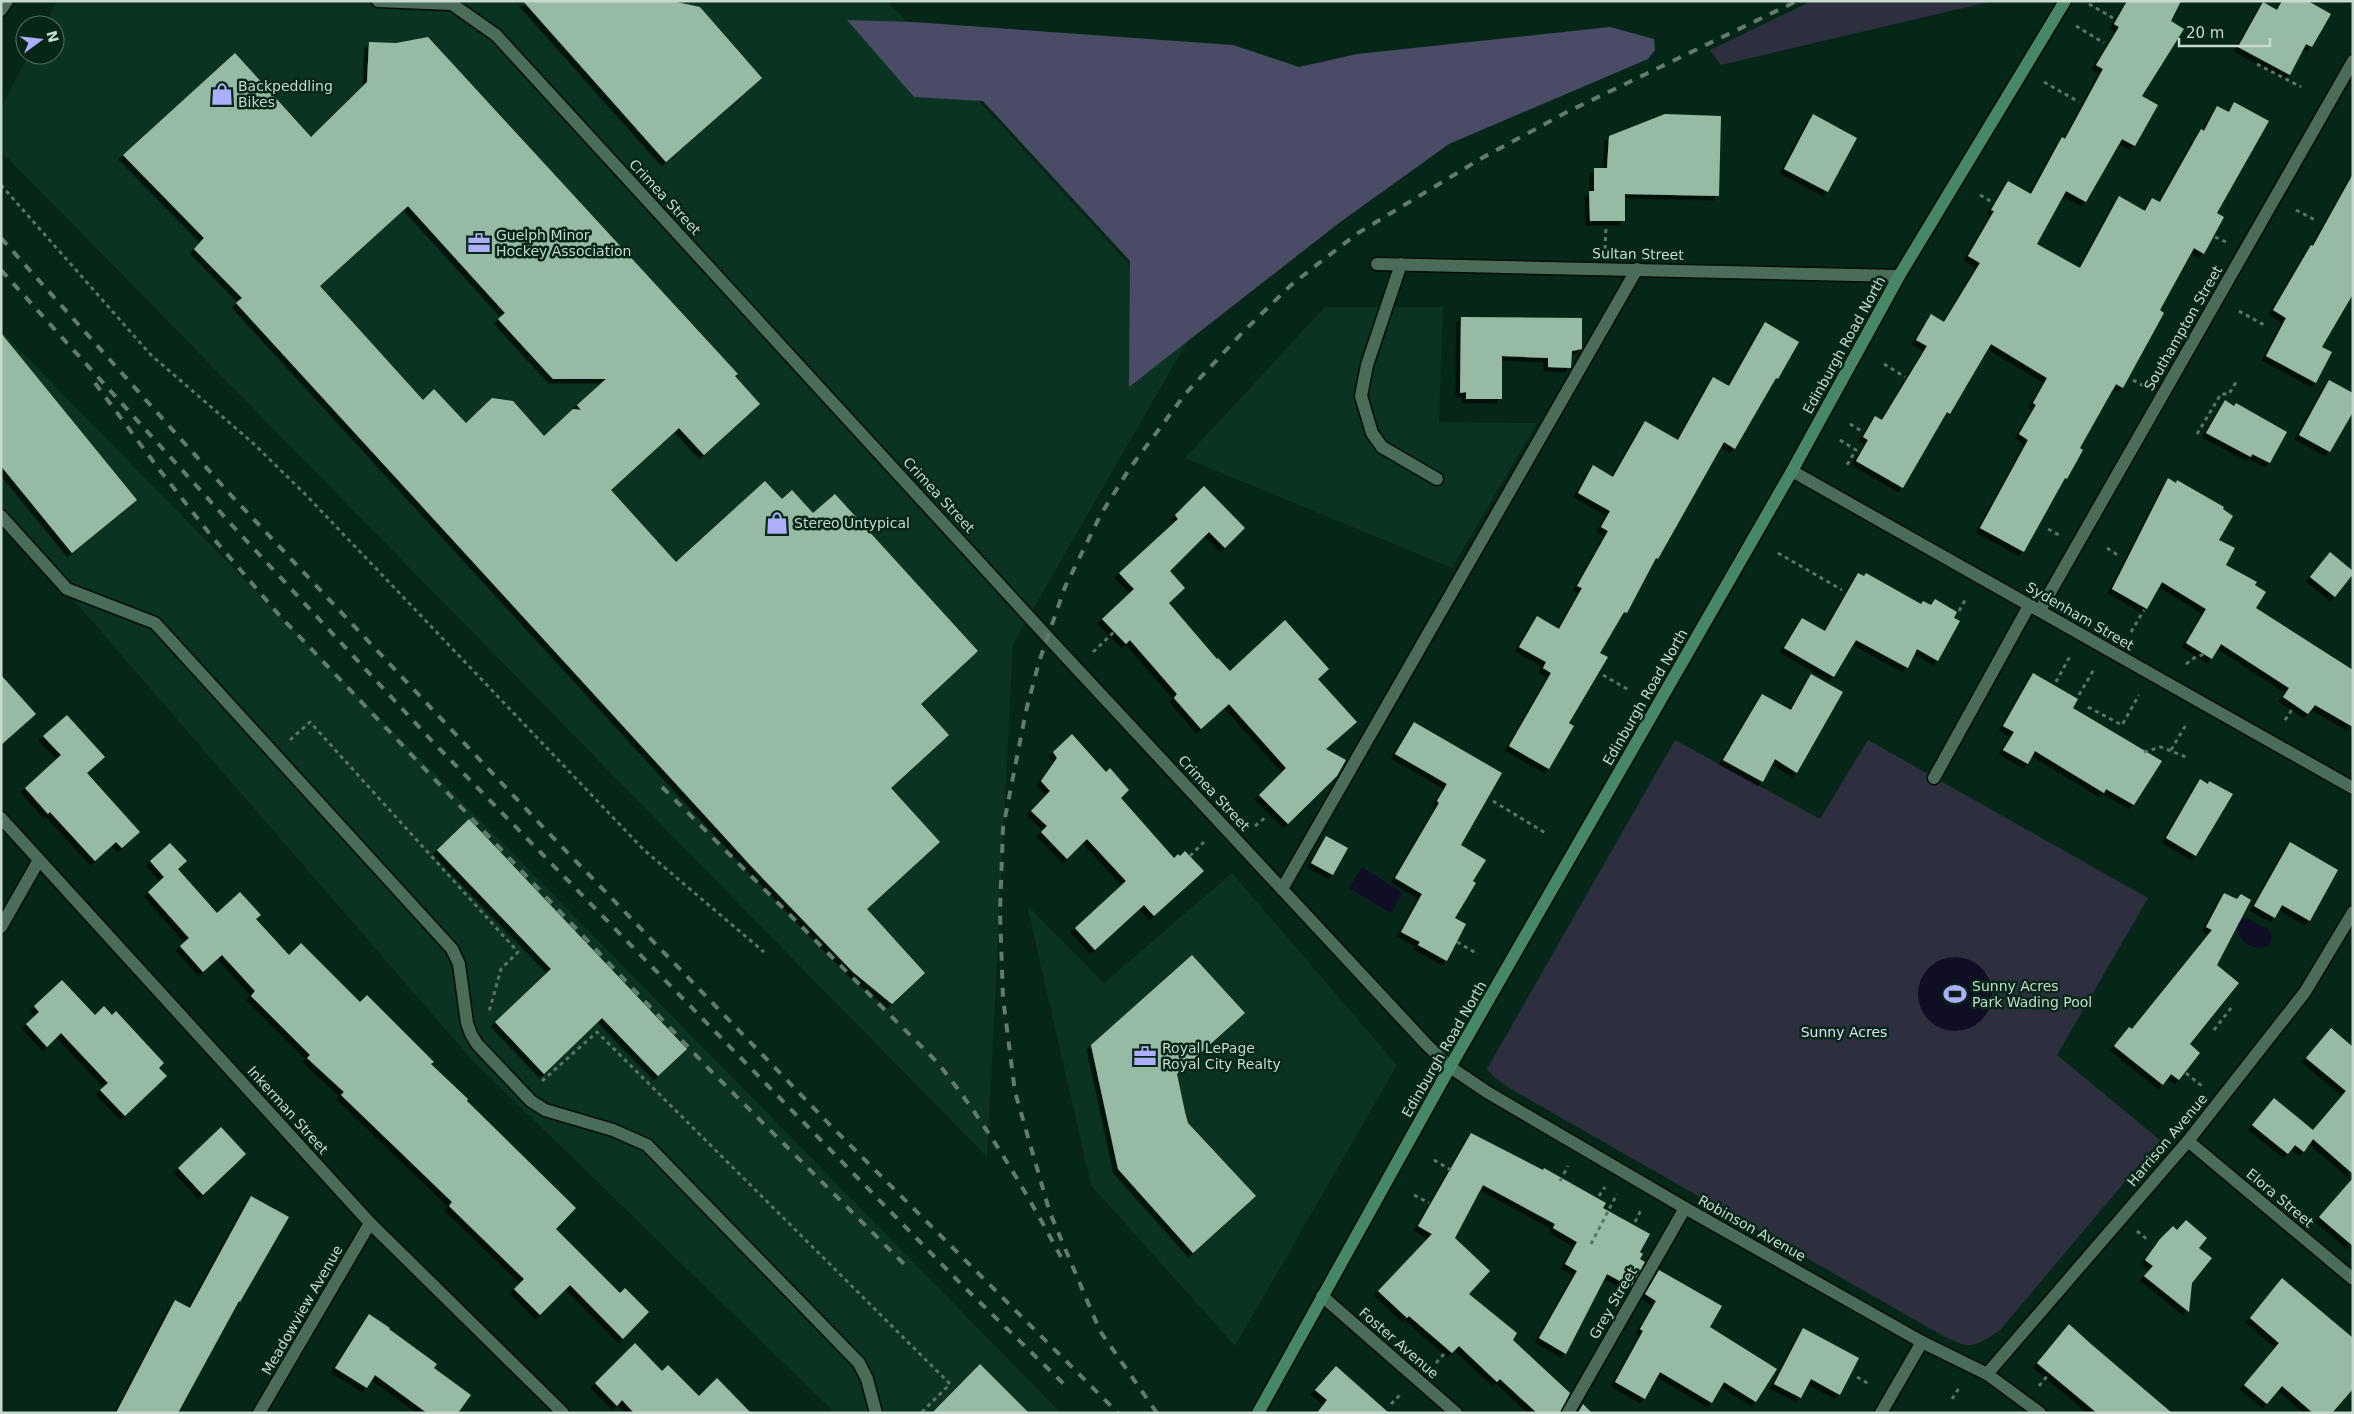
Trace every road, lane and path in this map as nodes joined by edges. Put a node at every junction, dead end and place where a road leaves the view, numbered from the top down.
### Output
1 (7, 1) edge
2 (378, 1) edge
3 (2065, 1) edge
4 (2089, 4) dead end
5 (1, 10) edge
6 (2113, 18) dead end
7 (2076, 26) dead end
8 (2104, 43) dead end
9 (2353, 60) edge
10 (2257, 64) dead end
11 (2044, 82) dead end
12 (2301, 87) dead end
13 (2079, 102) dead end
14 (1, 185) edge
15 (1980, 196) dead end
16 (1992, 202) dead end
17 (2296, 210) dead end
18 (2317, 221) dead end
19 (1377, 264) dead end
20 (1401, 264) junction
21 (1637, 269) junction
22 (1899, 276) junction
23 (2239, 311) dead end
24 (2264, 325) dead end
25 (1884, 364) dead end
26 (1905, 377) dead end
27 (2238, 379) dead end
28 (1850, 424) dead end
29 (1863, 432) dead end
30 (2197, 434) dead end
31 (1840, 440) dead end
32 (1845, 468) dead end
33 (1792, 471) junction
34 (1437, 479) dead end
35 (1, 516) edge
36 (2107, 548) dead end
37 (1778, 553) dead end
38 (2119, 556) dead end
39 (1842, 590) dead end
40 (1966, 597) dead end
41 (2035, 607) junction
42 (2144, 610) dead end
43 (1959, 611) dead end
44 (1114, 632) dead end
45 (2131, 632) dead end
46 (1093, 652) dead end
47 (2204, 654) dead end
48 (2070, 656) dead end
49 (2186, 664) dead end
50 (2094, 669) dead end
51 (1603, 675) dead end
52 (2056, 682) dead end
53 (1628, 690) dead end
54 (2079, 695) dead end
55 (2139, 695) dead end
56 (2088, 707) dead end
57 (2293, 708) dead end
58 (2285, 720) dead end
59 (2188, 723) dead end
60 (2171, 750) junction
61 (2144, 752) dead end
62 (274, 754) junction
63 (2186, 756) dead end
64 (1934, 778) dead end
65 (2353, 788) edge
66 (1493, 802) dead end
67 (1266, 817) dead end
68 (1, 818) edge
69 (1255, 826) dead end
70 (1547, 834) dead end
71 (1204, 842) dead end
72 (1190, 856) dead end
73 (39, 860) junction
74 (1282, 890) junction
75 (2353, 912) edge
76 (1, 927) edge
77 (1457, 942) dead end
78 (764, 952) dead end
79 (1478, 954) dead end
80 (2232, 1008) dead end
81 (488, 1017) dead end
82 (2214, 1030) dead end
83 (1450, 1067) junction
84 (540, 1083) dead end
85 (2188, 1141) junction
86 (1434, 1160) dead end
87 (1568, 1166) dead end
88 (1451, 1170) dead end
89 (1560, 1181) dead end
90 (1605, 1187) dead end
91 (1618, 1194) dead end
92 (1414, 1196) dead end
93 (1600, 1196) dead end
94 (1429, 1203) dead end
95 (1642, 1208) dead end
96 (1685, 1208) junction
97 (370, 1222) junction
98 (1635, 1222) dead end
99 (2135, 1229) dead end
100 (2148, 1240) dead end
101 (1591, 1244) dead end
102 (2353, 1279) edge
103 (1322, 1296) junction
104 (1922, 1342) junction
105 (1445, 1353) dead end
106 (1436, 1363) dead end
107 (1987, 1374) junction
108 (2048, 1374) dead end
109 (1857, 1377) dead end
110 (1869, 1384) dead end
111 (2038, 1387) dead end
112 (1959, 1388) dead end
113 (1405, 1389) dead end
114 (1952, 1399) dead end
115 (1391, 1404) dead end
116 (259, 1413) edge
117 (564, 1413) edge
118 (876, 1413) edge
119 (922, 1413) edge
120 (1258, 1413) edge
121 (1456, 1413) edge
122 (1568, 1413) edge
123 (1881, 1413) edge
124 (2040, 1413) edge

1 - 5 street
2 - 74 street, Crimea Street
3 - 22 main road, Edinburgh Road North
4 - 6 path
7 - 8 path
9 - 41 street, Southampton Street
10 - 12 path
11 - 13 path
14 - 78 path
15 - 16 path
17 - 18 path
19 - 20 street, Sultan Street
20 - 21 street, Sultan Street
20 - 34 street
21 - 22 street, Sultan Street
21 - 74 street
22 - 33 main road, Edinburgh Road North
23 - 24 path
25 - 26 path
27 - 30 path
28 - 29 path
31 - 32 path
33 - 41 street, Sydenham Street
33 - 83 main road, Edinburgh Road North
35 - 62 street
36 - 38 path
37 - 39 path
40 - 43 path
41 - 64 street, Southampton Street
41 - 65 street, Sydenham Street
42 - 45 path
44 - 46 path
47 - 49 path
48 - 52 path
50 - 54 path
51 - 53 path
55 - 56 path
57 - 58 path
59 - 60 path
60 - 61 path
60 - 63 path
62 - 81 path
62 - 118 street
66 - 70 path
67 - 69 path
68 - 73 street, Inkerman Street
71 - 72 path
73 - 76 street
73 - 97 street, Inkerman Street
74 - 83 street, Crimea Street
75 - 85 street, Harrison Avenue
77 - 79 path
80 - 82 path
83 - 96 street, Robinson Avenue
83 - 103 main road, Edinburgh Road North
84 - 119 path
85 - 102 street, Elora Street
85 - 107 street, Harrison Avenue
86 - 88 path
87 - 89 path
90 - 93 path
91 - 101 path
92 - 94 path
95 - 98 path
96 - 104 street, Robinson Avenue
96 - 122 street, Grey Street
97 - 116 street, Meadowview Avenue
97 - 117 street, Inkerman Street
99 - 100 path
103 - 120 main road, Edinburgh Road North
103 - 121 street, Foster Avenue
104 - 107 street, Robinson Avenue
104 - 123 street
105 - 106 path
107 - 124 street, Robinson Avenue
108 - 111 path
109 - 110 path
112 - 114 path
113 - 115 path

